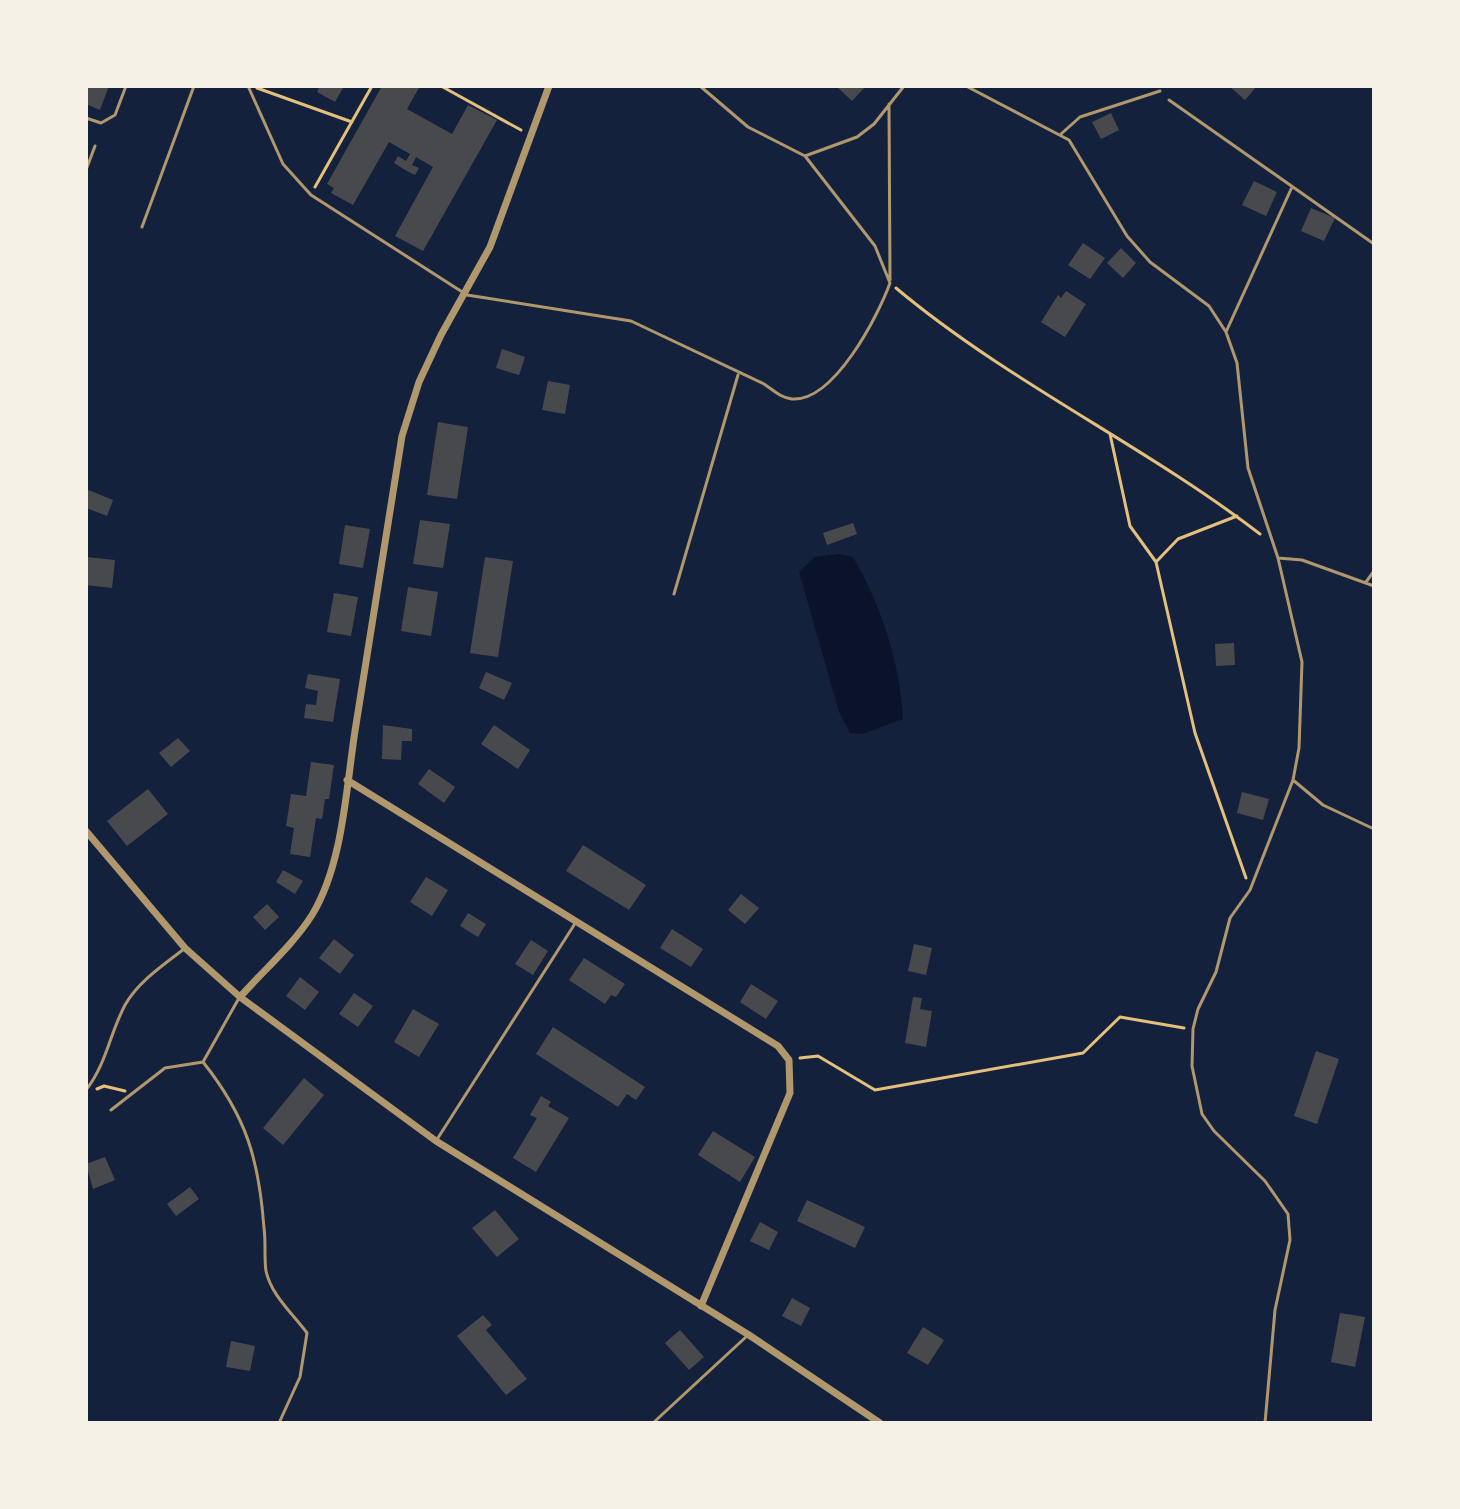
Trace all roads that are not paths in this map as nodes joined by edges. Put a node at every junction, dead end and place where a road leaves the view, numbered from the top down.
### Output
1 (126, 86) edge
2 (194, 86) edge
3 (250, 86) edge
4 (549, 86) edge
5 (700, 86) edge
6 (904, 86) edge
7 (966, 86) edge
8 (1160, 91) dead end
9 (1169, 100) dead end
10 (889, 104) junction
11 (86, 118) edge
12 (1061, 134) junction
13 (95, 146) dead end
14 (805, 156) junction
15 (86, 170) edge
16 (1292, 187) junction
17 (142, 227) dead end
18 (1374, 244) edge
19 (890, 283) junction
20 (467, 295) junction
21 (1226, 332) junction
22 (739, 374) junction
23 (1278, 558) junction
24 (1374, 571) edge
25 (1366, 582) junction
26 (1374, 586) edge
27 (674, 594) dead end
28 (347, 780) junction
29 (1293, 780) junction
30 (1374, 829) edge
31 (86, 831) edge
32 (577, 920) junction
33 (185, 948) junction
34 (240, 997) junction
35 (203, 1062) junction
36 (86, 1091) edge
37 (111, 1110) dead end
38 (436, 1141) junction
39 (701, 1306) junction
40 (749, 1335) junction
41 (279, 1423) edge
42 (653, 1423) edge
43 (880, 1423) edge
44 (1265, 1423) edge

1 - 11 lane
2 - 17 lane
3 - 20 lane
4 - 20 street
5 - 14 lane
6 - 10 lane
7 - 12 lane
8 - 12 lane
9 - 16 lane
10 - 14 lane
10 - 19 lane
12 - 21 lane
13 - 15 lane
14 - 19 lane
16 - 18 lane
16 - 21 lane
19 - 22 lane
20 - 22 lane
20 - 28 street
21 - 23 lane
22 - 27 lane
23 - 25 lane
23 - 29 lane
24 - 25 lane
25 - 26 lane
28 - 32 street
28 - 34 street
29 - 30 lane
29 - 44 lane
31 - 33 street
32 - 38 lane
32 - 39 street
33 - 34 street
33 - 36 lane
34 - 35 lane
34 - 38 street
35 - 37 lane
35 - 41 lane
38 - 39 street
39 - 40 street
40 - 42 lane
40 - 43 street

